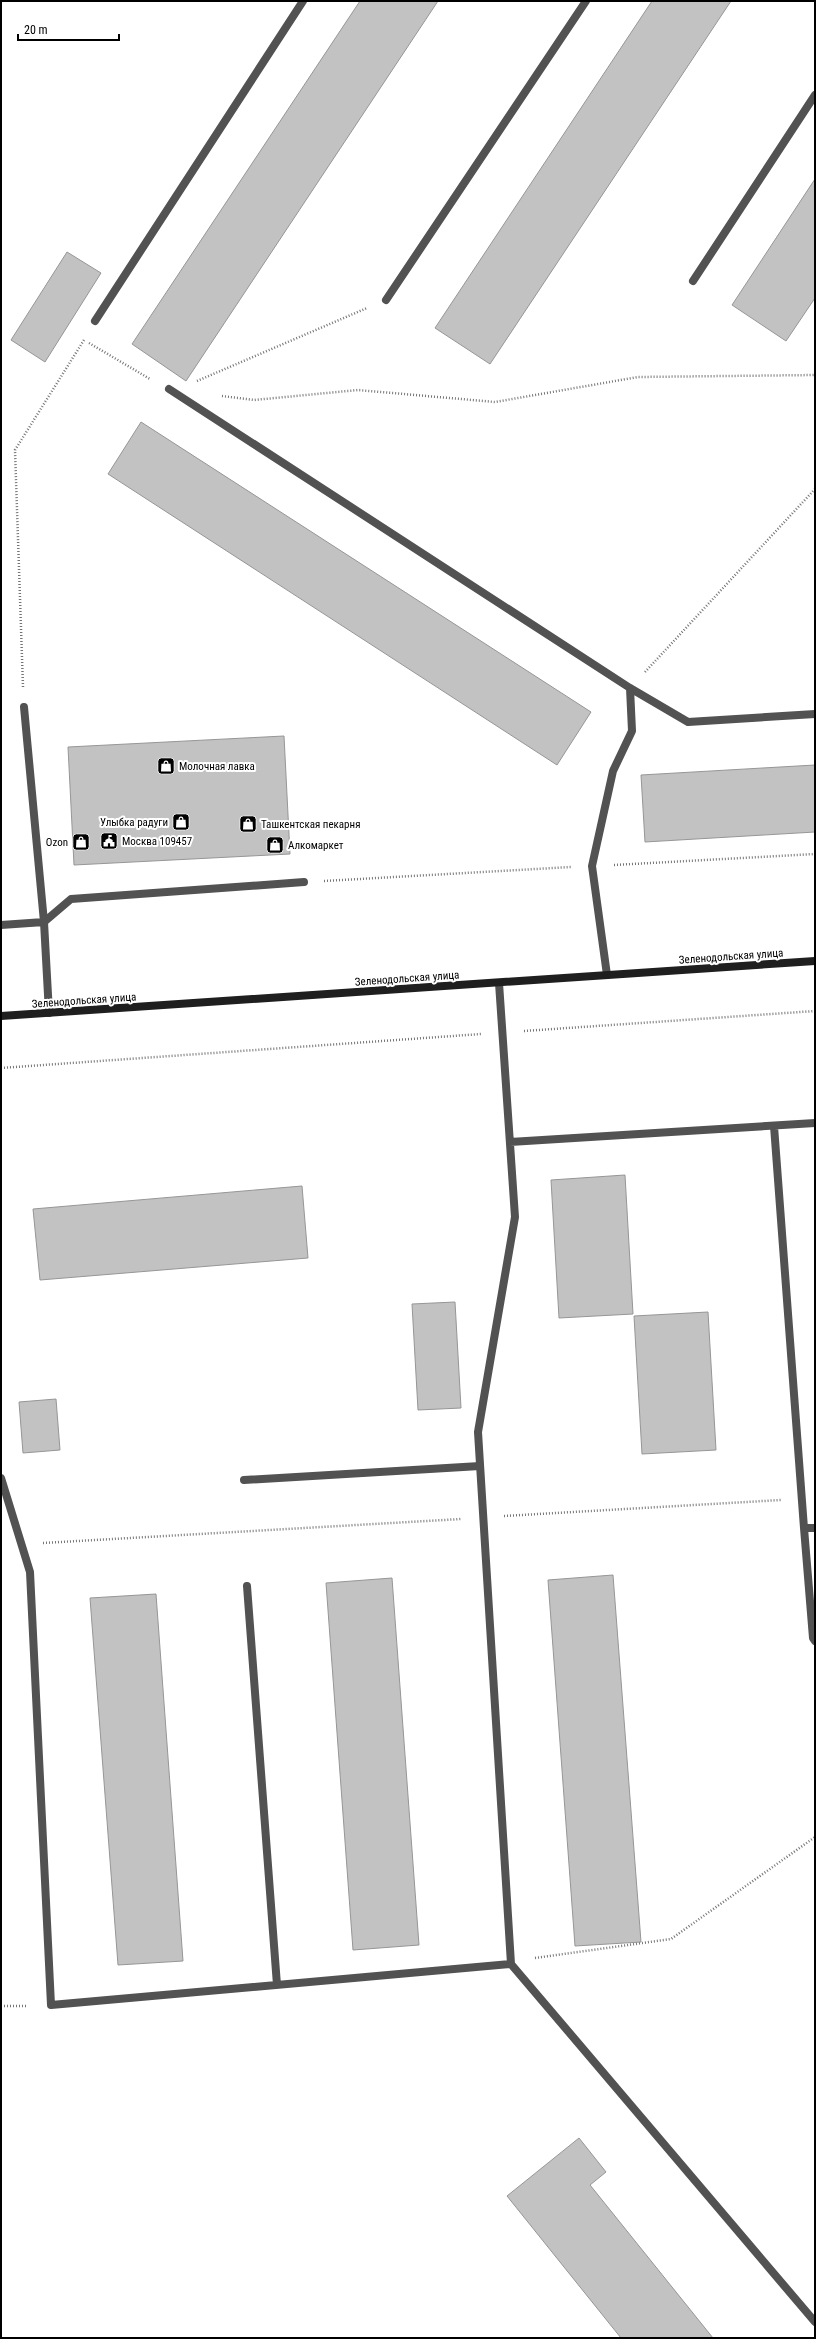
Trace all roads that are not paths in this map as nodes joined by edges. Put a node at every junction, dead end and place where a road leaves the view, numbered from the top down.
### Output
1 (302, 1) edge
2 (586, 1) edge
3 (815, 95) edge
4 (693, 281) dead end
5 (386, 300) road end
6 (95, 321) road end
7 (169, 390) road end
8 (630, 688) junction
9 (24, 707) road end
10 (815, 714) edge
11 (304, 882) road end
12 (44, 922) junction
13 (1, 925) edge
14 (815, 961) edge
15 (607, 975) junction
16 (499, 983) junction
17 (50, 1013) junction
18 (1, 1016) edge
19 (815, 1123) edge
20 (774, 1126) junction
21 (510, 1142) junction
22 (480, 1466) junction
23 (1, 1478) edge
24 (244, 1480) dead end
25 (804, 1528) junction
26 (815, 1528) edge
27 (248, 1586) dead end
28 (815, 1641) edge
29 (512, 1964) junction
30 (277, 1985) junction
31 (815, 2322) edge

1 - 6 lane
2 - 5 lane
3 - 4 lane
7 - 8 lane
8 - 10 lane
8 - 15 lane
9 - 12 lane
11 - 12 lane
12 - 13 lane
12 - 17 lane
14 - 15 street, Зеленодольская улица
15 - 16 street, Зеленодольская улица
16 - 17 street, Зеленодольская улица
16 - 21 lane
17 - 18 street, Зеленодольская улица
19 - 20 lane
20 - 21 lane
20 - 25 lane
21 - 22 lane
22 - 24 lane
22 - 29 lane
23 - 30 lane
25 - 26 lane
25 - 28 lane
27 - 30 lane
29 - 30 lane
29 - 31 lane

